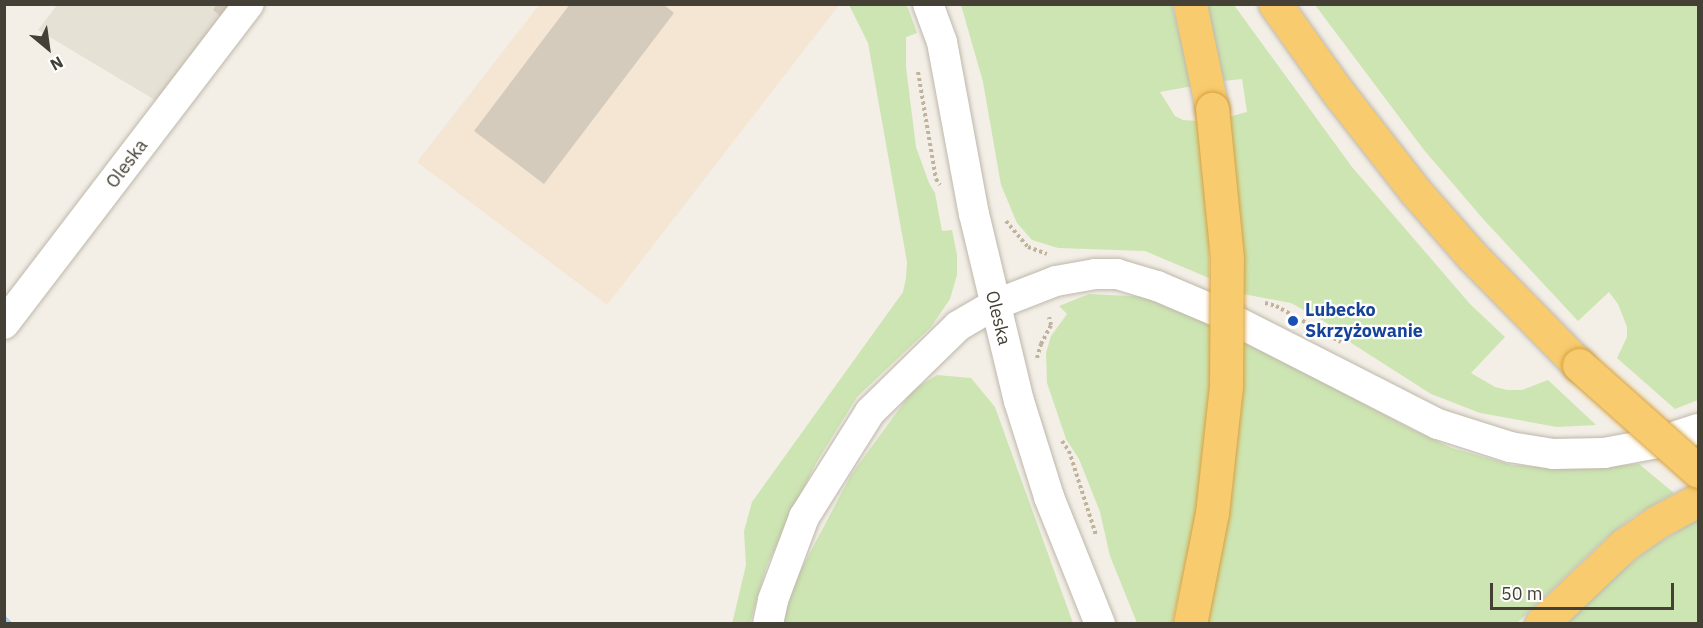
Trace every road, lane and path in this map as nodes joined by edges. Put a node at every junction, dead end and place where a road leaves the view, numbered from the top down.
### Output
1 (249, 4) edge
2 (928, 4) edge
3 (1190, 4) edge
4 (1275, 4) edge
5 (1004, 219) dead end
6 (1056, 255) dead end
7 (1254, 300) dead end
8 (994, 305) junction
9 (1049, 317) dead end
10 (4, 324) edge
11 (1344, 344) dead end
12 (1036, 362) dead end
13 (1698, 429) edge
14 (1057, 434) dead end
15 (1698, 471) edge
16 (1698, 500) edge
17 (1097, 538) dead end
18 (768, 624) edge
19 (1100, 624) edge
20 (1190, 624) edge
21 (1541, 624) edge

1 - 10 street, Oleska
2 - 8 street, Oleska
3 - 20 highway, bridge
4 - 15 highway, bridge
5 - 6 path
7 - 11 path
8 - 13 street
8 - 18 street
8 - 19 street, Oleska
9 - 12 path
14 - 17 path
16 - 21 highway

